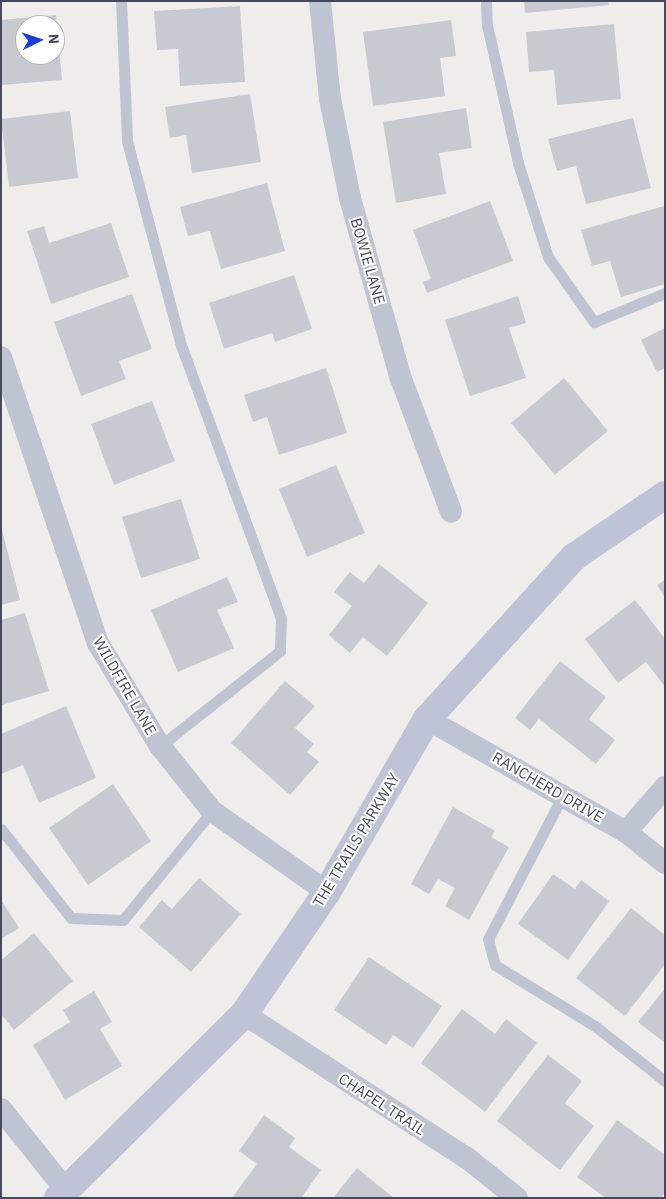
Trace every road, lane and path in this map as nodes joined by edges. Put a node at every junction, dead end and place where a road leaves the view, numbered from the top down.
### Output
1 (121, 1) edge
2 (320, 1) edge
3 (486, 1) edge
4 (665, 293) edge
5 (1, 357) edge
6 (665, 495) edge
7 (451, 512) dead end
8 (427, 718) junction
9 (160, 746) junction
10 (665, 787) edge
11 (563, 795) junction
12 (212, 811) junction
13 (1, 829) edge
14 (626, 832) junction
15 (665, 863) edge
16 (327, 892) junction
17 (244, 1014) junction
18 (665, 1081) edge
19 (1, 1109) edge
20 (62, 1194) edge
21 (517, 1198) edge

1 - 9 lane
2 - 7 street, BOWIE LANE
3 - 4 lane
5 - 9 street, WILDFIRE LANE
6 - 8 street, THE TRAILS PARKWAY
8 - 11 street, RANCHERD DRIVE
8 - 16 street, THE TRAILS PARKWAY
9 - 12 street, WILDFIRE LANE
10 - 14 street
11 - 14 street, RANCHERD DRIVE
11 - 18 lane
12 - 13 lane
12 - 16 street, WILDFIRE LANE
14 - 15 street, RANCHERD DRIVE
16 - 17 street, THE TRAILS PARKWAY
17 - 20 street, THE TRAILS PARKWAY
17 - 21 street, CHAPEL TRAIL
19 - 20 street

